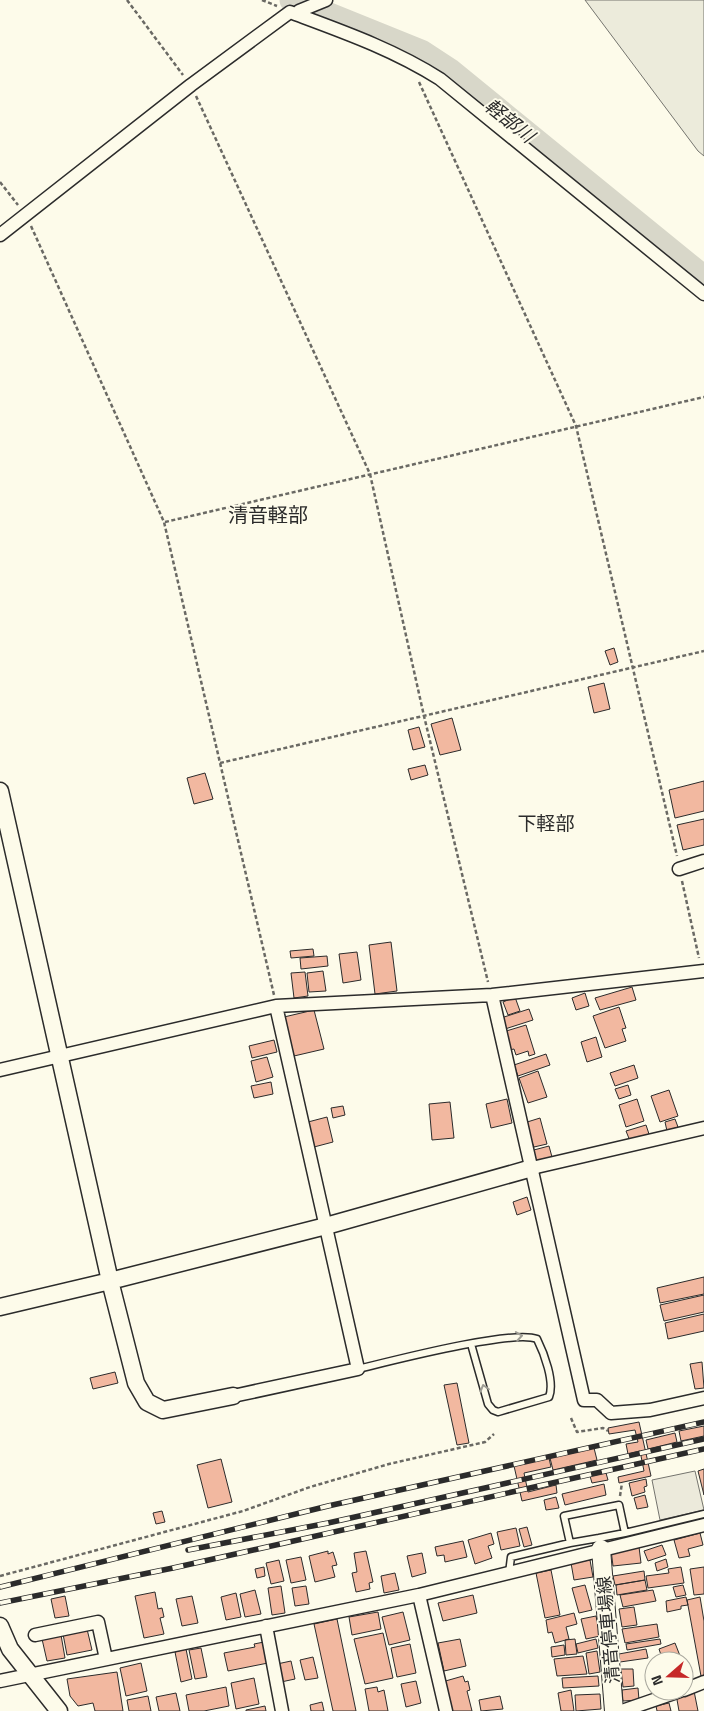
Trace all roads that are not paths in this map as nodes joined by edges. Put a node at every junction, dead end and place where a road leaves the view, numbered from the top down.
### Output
1 (322, 1) edge
2 (298, 12) junction
3 (0, 235) edge
4 (704, 294) edge
5 (0, 791) edge
6 (704, 861) edge
7 (679, 869) road end
8 (703, 971) edge
9 (492, 995) junction
10 (276, 1006) junction
11 (60, 1056) junction
12 (0, 1070) edge
13 (704, 1128) edge
14 (532, 1168) junction
15 (326, 1226) junction
16 (110, 1281) junction
17 (0, 1307) edge
18 (471, 1344) junction
19 (358, 1369) junction
20 (233, 1396) joint
21 (704, 1398) edge
22 (704, 1514) edge
23 (704, 1526) edge
24 (625, 1533) junction
25 (600, 1543) junction
26 (570, 1544) junction
27 (509, 1572) junction
28 (419, 1595) junction
29 (0, 1626) edge
30 (266, 1626) junction
31 (35, 1635) dead end
32 (106, 1659) junction
33 (30, 1675) junction
34 (0, 1681) edge
35 (651, 1701) edge
36 (59, 1711) edge
37 (282, 1711) edge
38 (446, 1711) edge
39 (614, 1711) edge
40 (622, 1711) edge

1 - 2 street
2 - 3 street
2 - 4 street
5 - 11 street
6 - 7 street
8 - 9 street
9 - 10 street
9 - 14 street
10 - 11 street
10 - 15 street
11 - 12 street
11 - 16 street
13 - 14 street
14 - 15 street
14 - 21 street
15 - 16 street
15 - 19 street
16 - 17 street
16 - 20 street
18 -> 18 lane
18 - 19 lane
19 - 20 street
22 - 24 lane
23 - 25 street
24 - 25 lane
24 - 26 lane
25 - 26 lane
25 - 27 street
25 - 39 main road, 清音停車場線
26 - 27 lane
27 - 28 street
28 - 30 street
28 - 38 street
29 - 33 street
30 - 32 street
30 - 37 street
31 - 32 street
32 - 33 street
33 - 34 street
33 - 36 street
35 - 40 street

